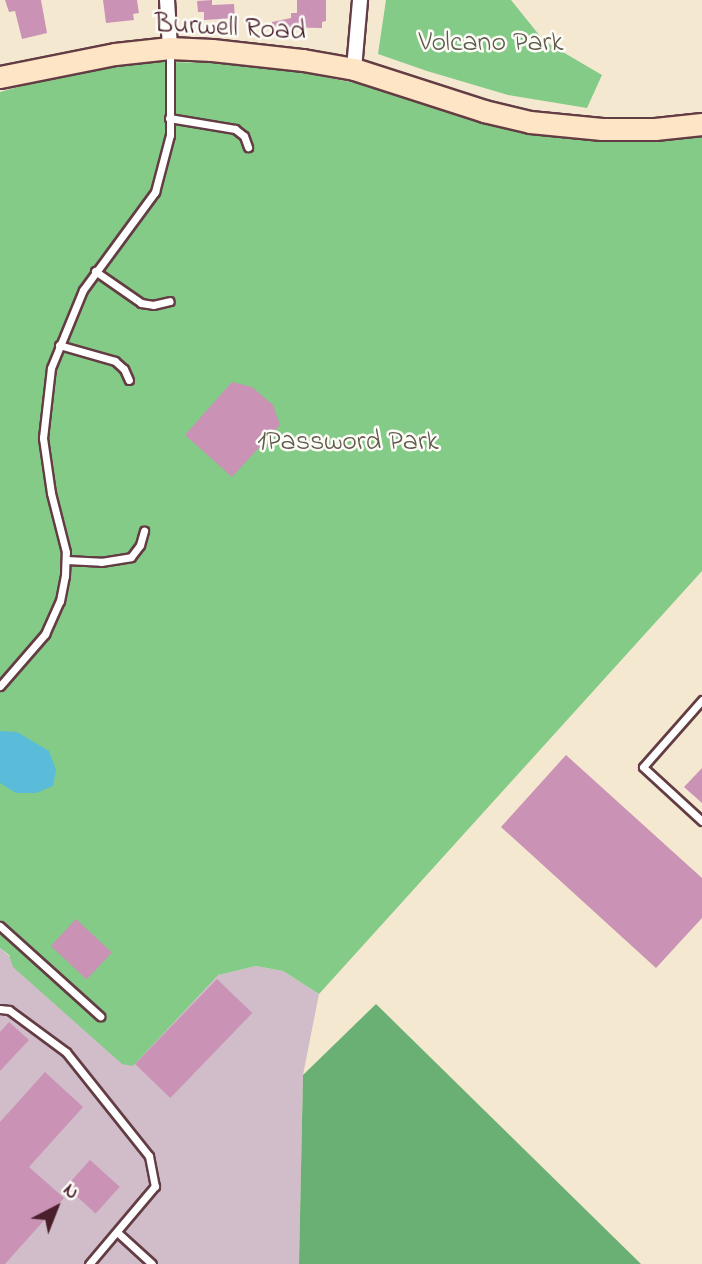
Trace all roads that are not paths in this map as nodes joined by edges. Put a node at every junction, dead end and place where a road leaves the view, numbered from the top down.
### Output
1 (167, 0) edge
2 (360, 0) edge
3 (170, 48) junction
4 (354, 69) junction
5 (0, 77) edge
6 (169, 118) junction
7 (702, 124) edge
8 (248, 147) dead end
9 (95, 271) junction
10 (170, 300) dead end
11 (59, 345) junction
12 (129, 380) dead end
13 (144, 531) dead end
14 (66, 560) junction
15 (0, 686) edge
16 (702, 700) edge
17 (702, 821) edge
18 (0, 926) edge
19 (0, 1009) edge
20 (100, 1016) dead end
21 (117, 1232) junction
22 (89, 1264) edge
23 (152, 1264) edge

1 - 3 street
2 - 4 street
3 - 4 main road, Burwell Road
3 - 5 main road, Burwell Road
3 - 6 lane
4 - 7 main road, Burwell Road
6 - 8 lane
6 - 9 lane
9 - 10 lane
9 - 11 lane
11 - 12 lane
11 - 14 lane
13 - 14 lane
14 - 15 lane
16 - 17 lane
18 - 20 lane
19 - 21 lane
21 - 22 lane
21 - 23 lane

